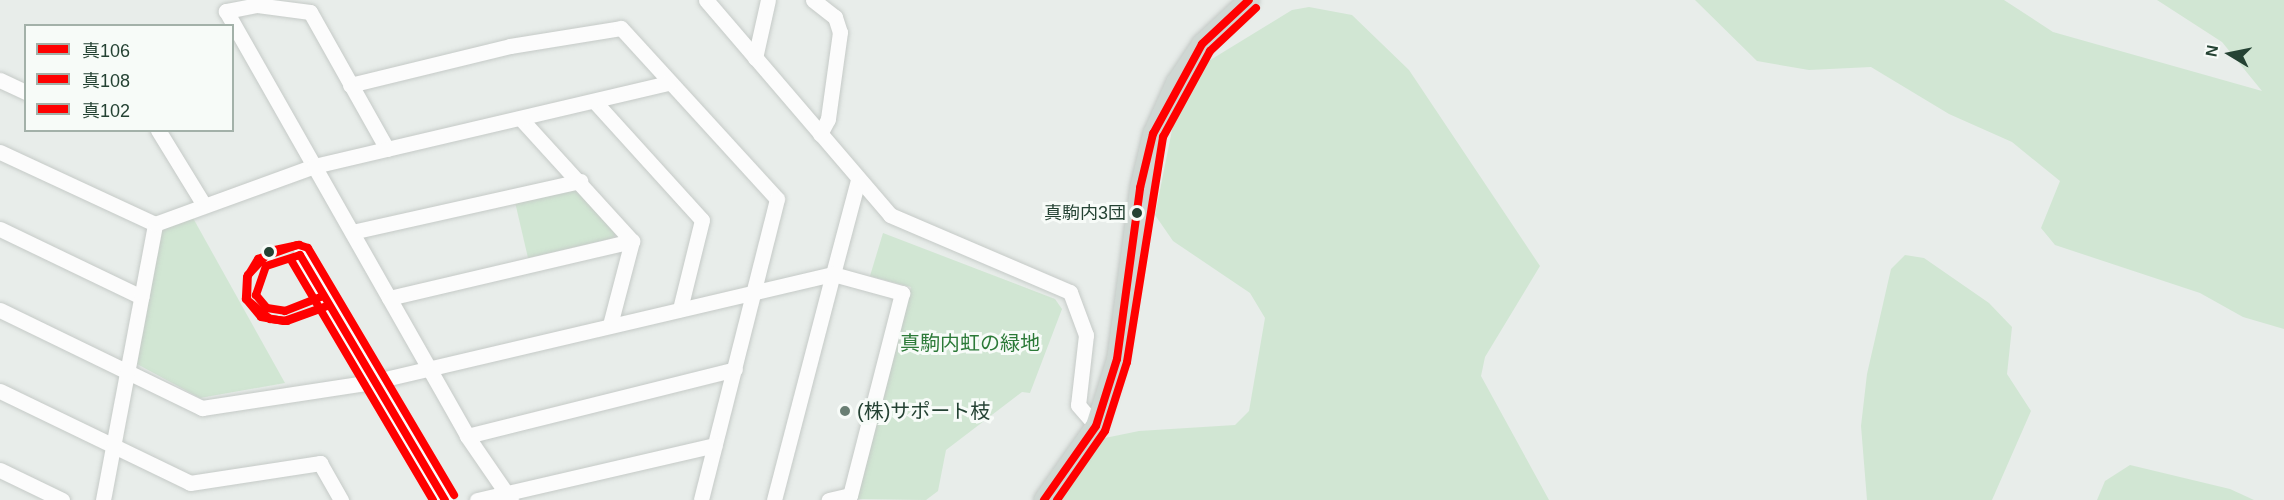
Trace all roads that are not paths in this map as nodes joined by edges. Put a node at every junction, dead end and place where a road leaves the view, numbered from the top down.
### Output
1 (706, 0) edge
2 (768, 0) edge
3 (813, 0) edge
4 (1249, 0) edge
5 (233, 24) edge
6 (234, 25) edge
7 (755, 58) junction
8 (0, 80) edge
9 (669, 83) junction
10 (350, 85) junction
11 (24, 91) edge
12 (595, 102) junction
13 (521, 119) junction
14 (160, 132) edge
15 (820, 134) junction
16 (387, 148) junction
17 (0, 152) edge
18 (314, 166) junction
19 (858, 180) junction
20 (580, 181) junction
21 (204, 205) junction
22 (155, 224) junction
23 (0, 229) edge
24 (352, 232) junction
25 (632, 241) junction
26 (300, 255) dead end
27 (833, 274) junction
28 (755, 294) junction
29 (141, 297) junction
30 (389, 298) junction
31 (680, 309) junction
32 (0, 310) edge
33 (610, 325) junction
34 (430, 367) junction
35 (735, 369) junction
36 (128, 372) junction
37 (372, 382) junction
38 (0, 392) edge
39 (1096, 426) junction
40 (467, 436) junction
41 (715, 445) junction
42 (114, 447) junction
43 (0, 470) edge
44 (509, 497) edge
45 (62, 500) edge
46 (103, 500) edge
47 (340, 500) edge
48 (445, 500) edge
49 (477, 500) edge
50 (701, 500) edge
51 (774, 500) edge
52 (829, 500) edge
53 (1044, 500) edge

1 - 7 street
2 - 7 street
3 - 15 street
4 - 39 main road
5 - 10 street
6 - 18 street
7 - 15 street
8 - 11 street
9 - 10 street
9 - 12 street
9 - 28 street
10 - 16 street
12 - 13 street
12 - 31 street
13 - 16 street
13 - 20 street
14 - 21 street
15 - 19 street
16 - 18 street
17 - 22 street
18 - 21 street
18 - 24 street
19 - 27 street
19 - 39 street
20 - 24 street
20 - 25 street
21 - 22 street
22 - 29 street
23 - 29 street
24 - 30 street
25 - 30 street
25 - 33 street
26 - 37 street
27 - 28 street
27 - 51 street
27 - 52 street
28 - 31 street
28 - 35 street
29 - 36 street
30 - 34 street
31 - 33 street
32 - 36 street
33 - 34 street
34 - 37 street
34 - 40 street
35 - 40 street
35 - 41 street
36 - 37 street
36 - 42 street
37 - 48 street
38 - 42 street
39 - 53 main road
40 - 44 street
41 - 44 street
41 - 50 street
42 - 46 street
42 - 47 street
43 - 45 street
44 - 49 street

